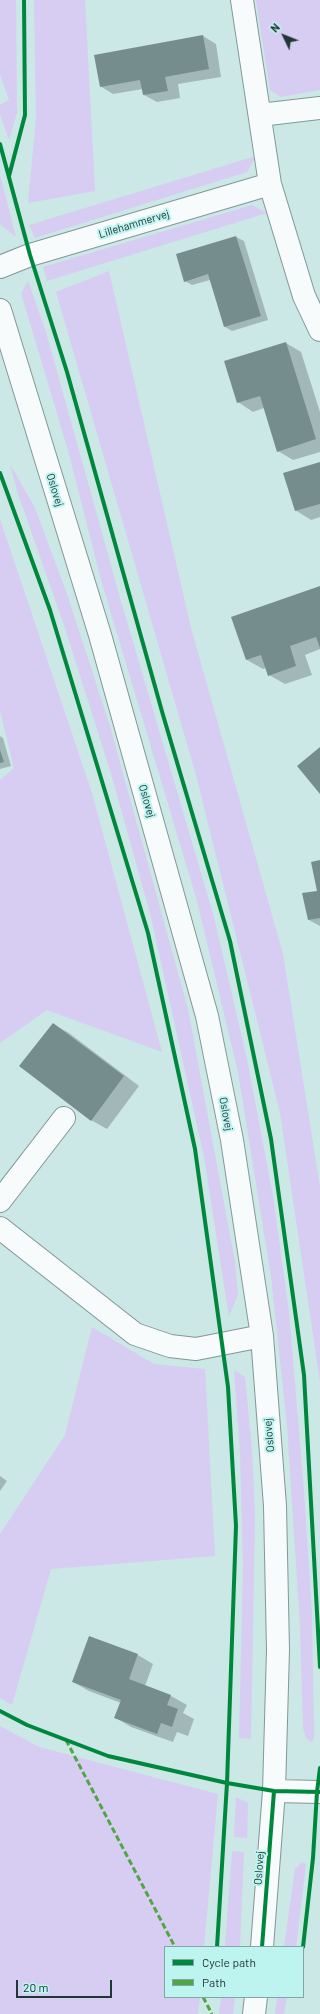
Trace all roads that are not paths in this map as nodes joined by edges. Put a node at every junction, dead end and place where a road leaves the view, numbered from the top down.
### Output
1 (242, 0) edge
2 (320, 108) edge
3 (260, 115) junction
4 (270, 184) junction
5 (0, 266) edge
6 (0, 310) edge
7 (320, 330) edge
8 (64, 1118) dead end
9 (0, 1201) edge
10 (0, 1228) edge
11 (262, 1336) junction
12 (274, 1791) junction
13 (320, 1792) edge
14 (262, 1946) edge
15 (256, 1998) edge
16 (254, 2014) edge

1 - 3 street
2 - 3 street
3 - 4 street
4 - 5 street, Lillehammervej
4 - 7 street
6 - 11 street, Oslovej
8 - 9 street
10 - 11 street
11 - 12 street, Oslovej
12 - 13 street
12 - 14 street, Oslovej
15 - 16 street

